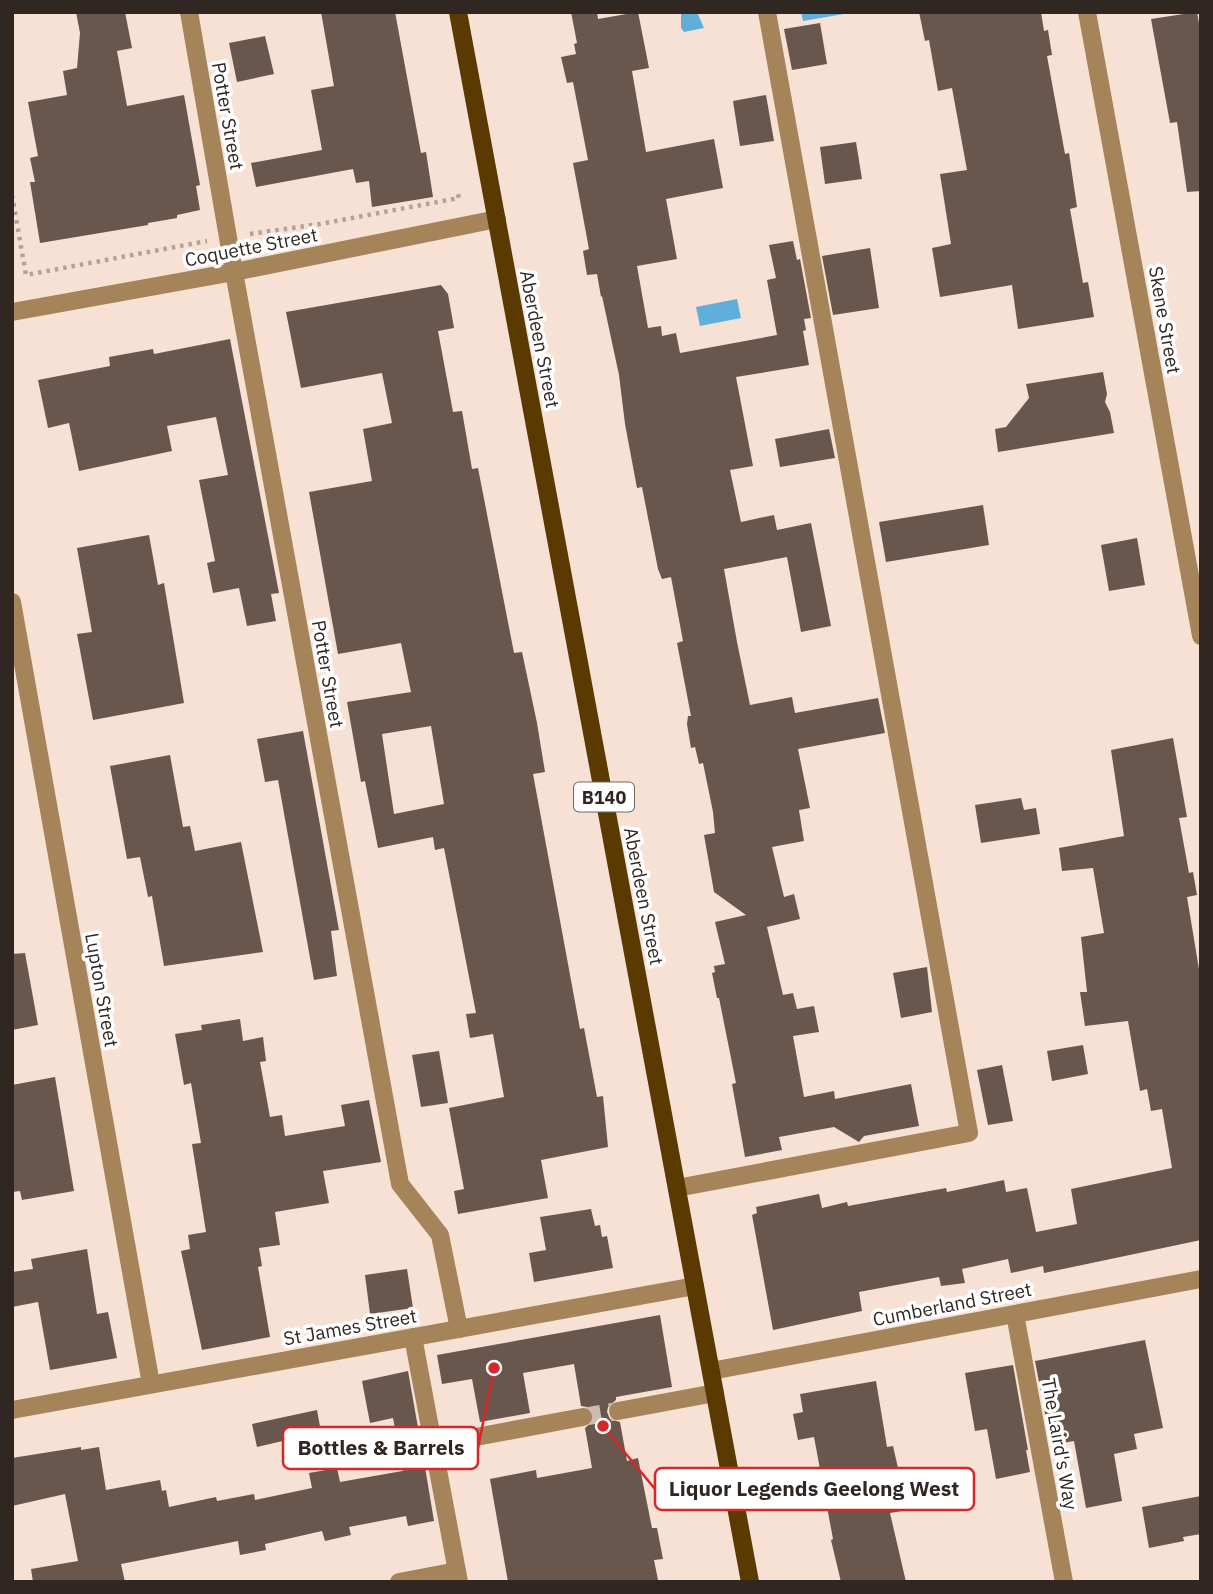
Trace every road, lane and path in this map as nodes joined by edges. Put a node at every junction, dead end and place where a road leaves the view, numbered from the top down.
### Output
1 (189, 12) edge
2 (458, 12) edge
3 (767, 12) edge
4 (1087, 12) edge
5 (497, 219) junction
6 (234, 272) junction
7 (12, 312) edge
8 (12, 603) edge
9 (1200, 633) edge
10 (677, 1188) junction
11 (1201, 1279) edge
12 (695, 1286) junction
13 (1015, 1314) junction
14 (459, 1329) junction
15 (413, 1337) junction
16 (711, 1371) junction
17 (151, 1384) junction
18 (715, 1393) junction
19 (12, 1410) edge
20 (618, 1411) tunnel mouth
21 (583, 1417) tunnel mouth
22 (433, 1445) junction
23 (458, 1576) edge
24 (399, 1582) edge
25 (750, 1582) edge
26 (1064, 1582) edge

1 - 6 street, Potter Street
2 - 5 main road, Aberdeen Street / B140
3 - 10 street
4 - 9 street, Skene Street
5 - 6 street, Coquette Street
5 - 10 main road, Aberdeen Street / B140
6 - 7 street, Coquette Street
6 - 14 street, Potter Street
8 - 17 street, Lupton Street
10 - 12 main road, Aberdeen Street / B140
11 - 13 street, Cumberland Street
12 - 14 street, St James Street
12 - 16 main road, Aberdeen Street / B140
13 - 16 street, Cumberland Street
13 - 26 street, The Laird's Way
14 - 15 street, St James Street
15 - 17 street, St James Street
15 - 22 street
16 - 18 main road, Aberdeen Street / B140
17 - 19 street, St James Street
18 - 20 street
18 - 25 main road, Aberdeen Street / B140
21 - 22 street
22 - 23 street
23 - 24 street

